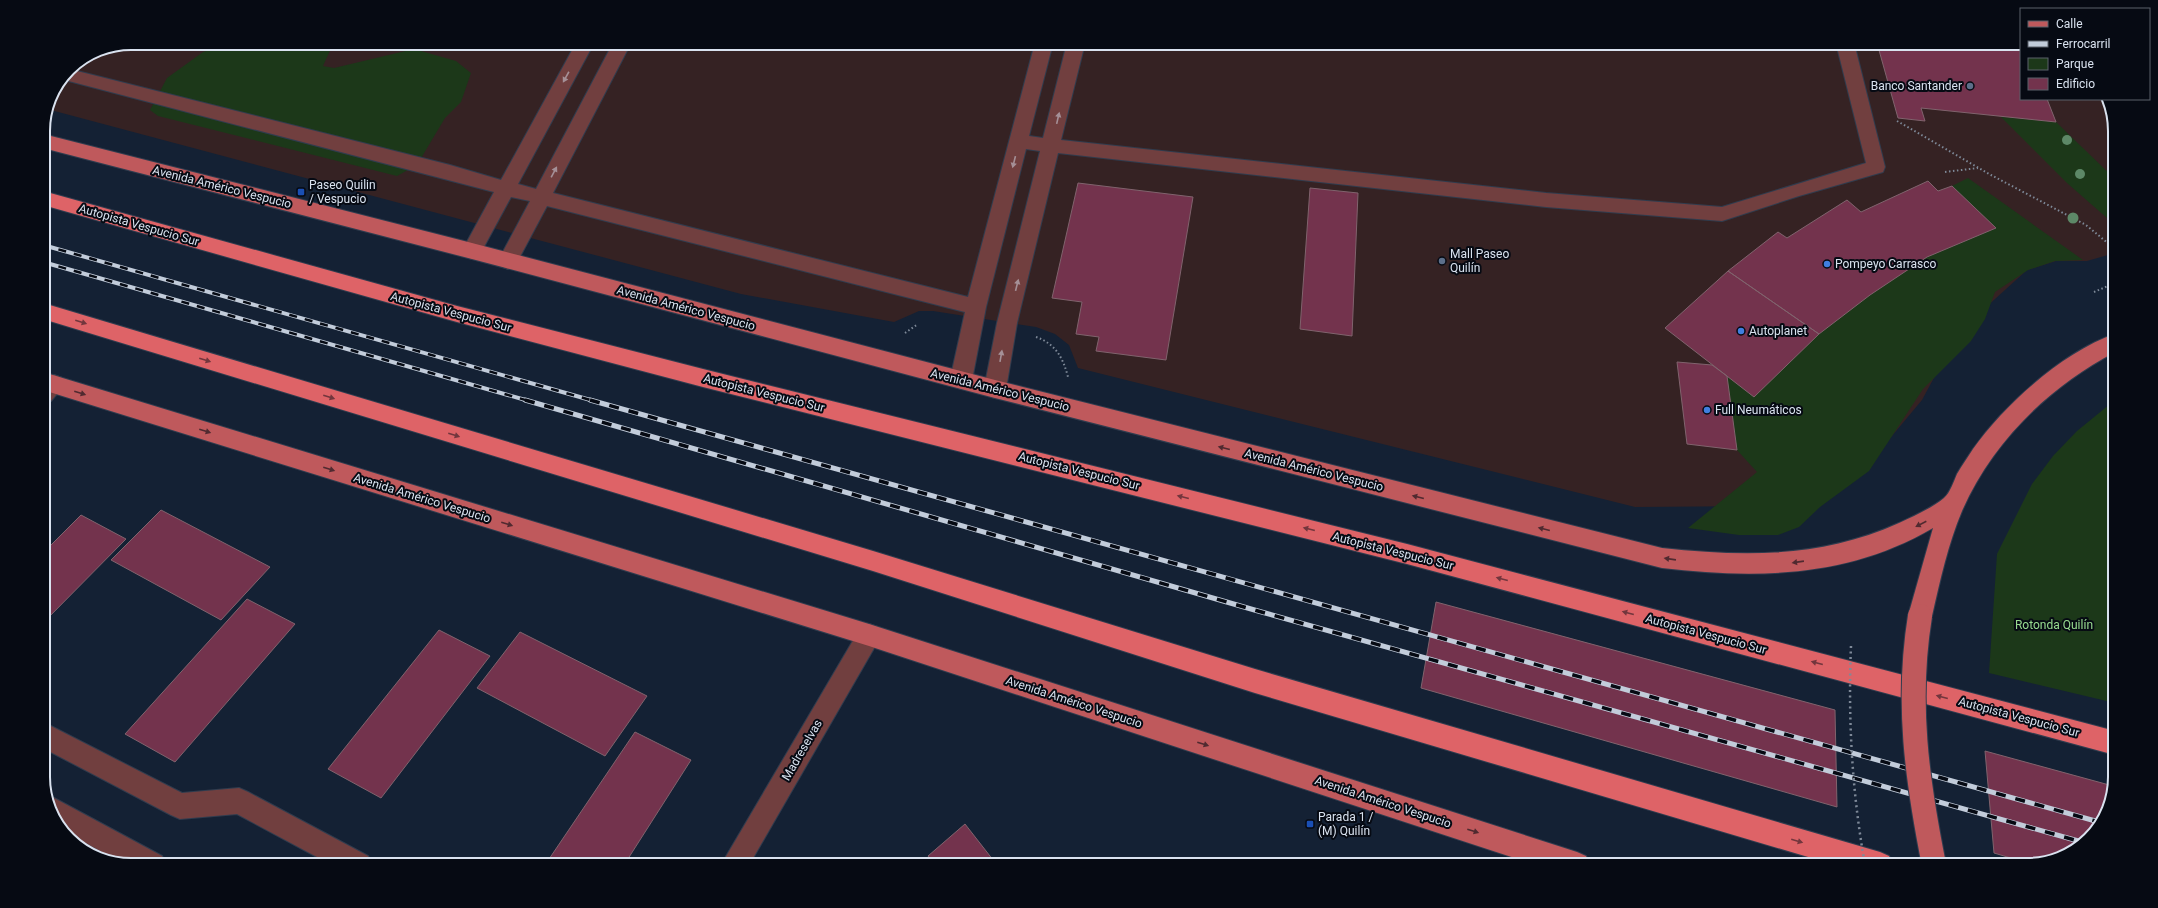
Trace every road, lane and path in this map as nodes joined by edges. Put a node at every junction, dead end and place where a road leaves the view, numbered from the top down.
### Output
1 (581, 50) edge
2 (618, 50) edge
3 (1042, 50) edge
4 (1074, 50) edge
5 (1847, 50) edge
6 (72, 76) edge
7 (1897, 121) dead end
8 (1019, 142) junction
9 (50, 143) edge
10 (1051, 146) junction
11 (1978, 168) junction
12 (1945, 172) dead end
13 (505, 188) junction
14 (541, 197) junction
15 (50, 200) edge
16 (2108, 242) edge
17 (472, 251) junction
18 (508, 261) junction
19 (2108, 286) edge
20 (2094, 292) dead end
21 (976, 307) junction
22 (50, 313) edge
23 (923, 324) dead end
24 (903, 336) dead end
25 (1031, 336) dead end
26 (2108, 346) edge
27 (960, 380) junction
28 (1069, 380) dead end
29 (50, 388) edge
30 (995, 389) junction
31 (1954, 504) junction
32 (868, 635) junction
33 (1851, 646) dead end
34 (50, 738) edge
35 (2108, 741) edge
36 (58, 813) edge
37 (140, 858) edge
38 (346, 858) edge
39 (738, 858) edge
40 (1554, 858) edge
41 (1856, 858) edge
42 (1864, 858) edge
43 (1932, 858) edge

1 -> 13 street
14 -> 2 street
3 - 8 street
10 -> 4 street
5 - 10 street
6 - 13 street
7 - 11 path
8 - 10 street
8 -> 21 street
9 - 17 main road, Avenida Américo Vespucio
30 -> 10 street
11 - 12 path
11 - 16 path
13 - 14 street
13 - 17 street
14 - 18 street
14 - 21 street
35 -> 15 highway, Autopista Vespucio Sur
17 - 18 main road, Avenida Américo Vespucio
18 - 27 main road, Avenida Américo Vespucio
19 - 20 path
21 - 27 street
22 -> 41 highway
23 - 24 path
25 - 28 path
26 - 31 main road
27 - 30 main road, Avenida Américo Vespucio
29 -> 32 main road, Avenida Américo Vespucio
31 -> 30 main road, Avenida Américo Vespucio
31 - 43 main road, bridge
32 - 39 street, Madreselvas
32 -> 40 main road, Avenida Américo Vespucio
33 - 42 path, bridge
34 - 38 street
36 - 37 street

